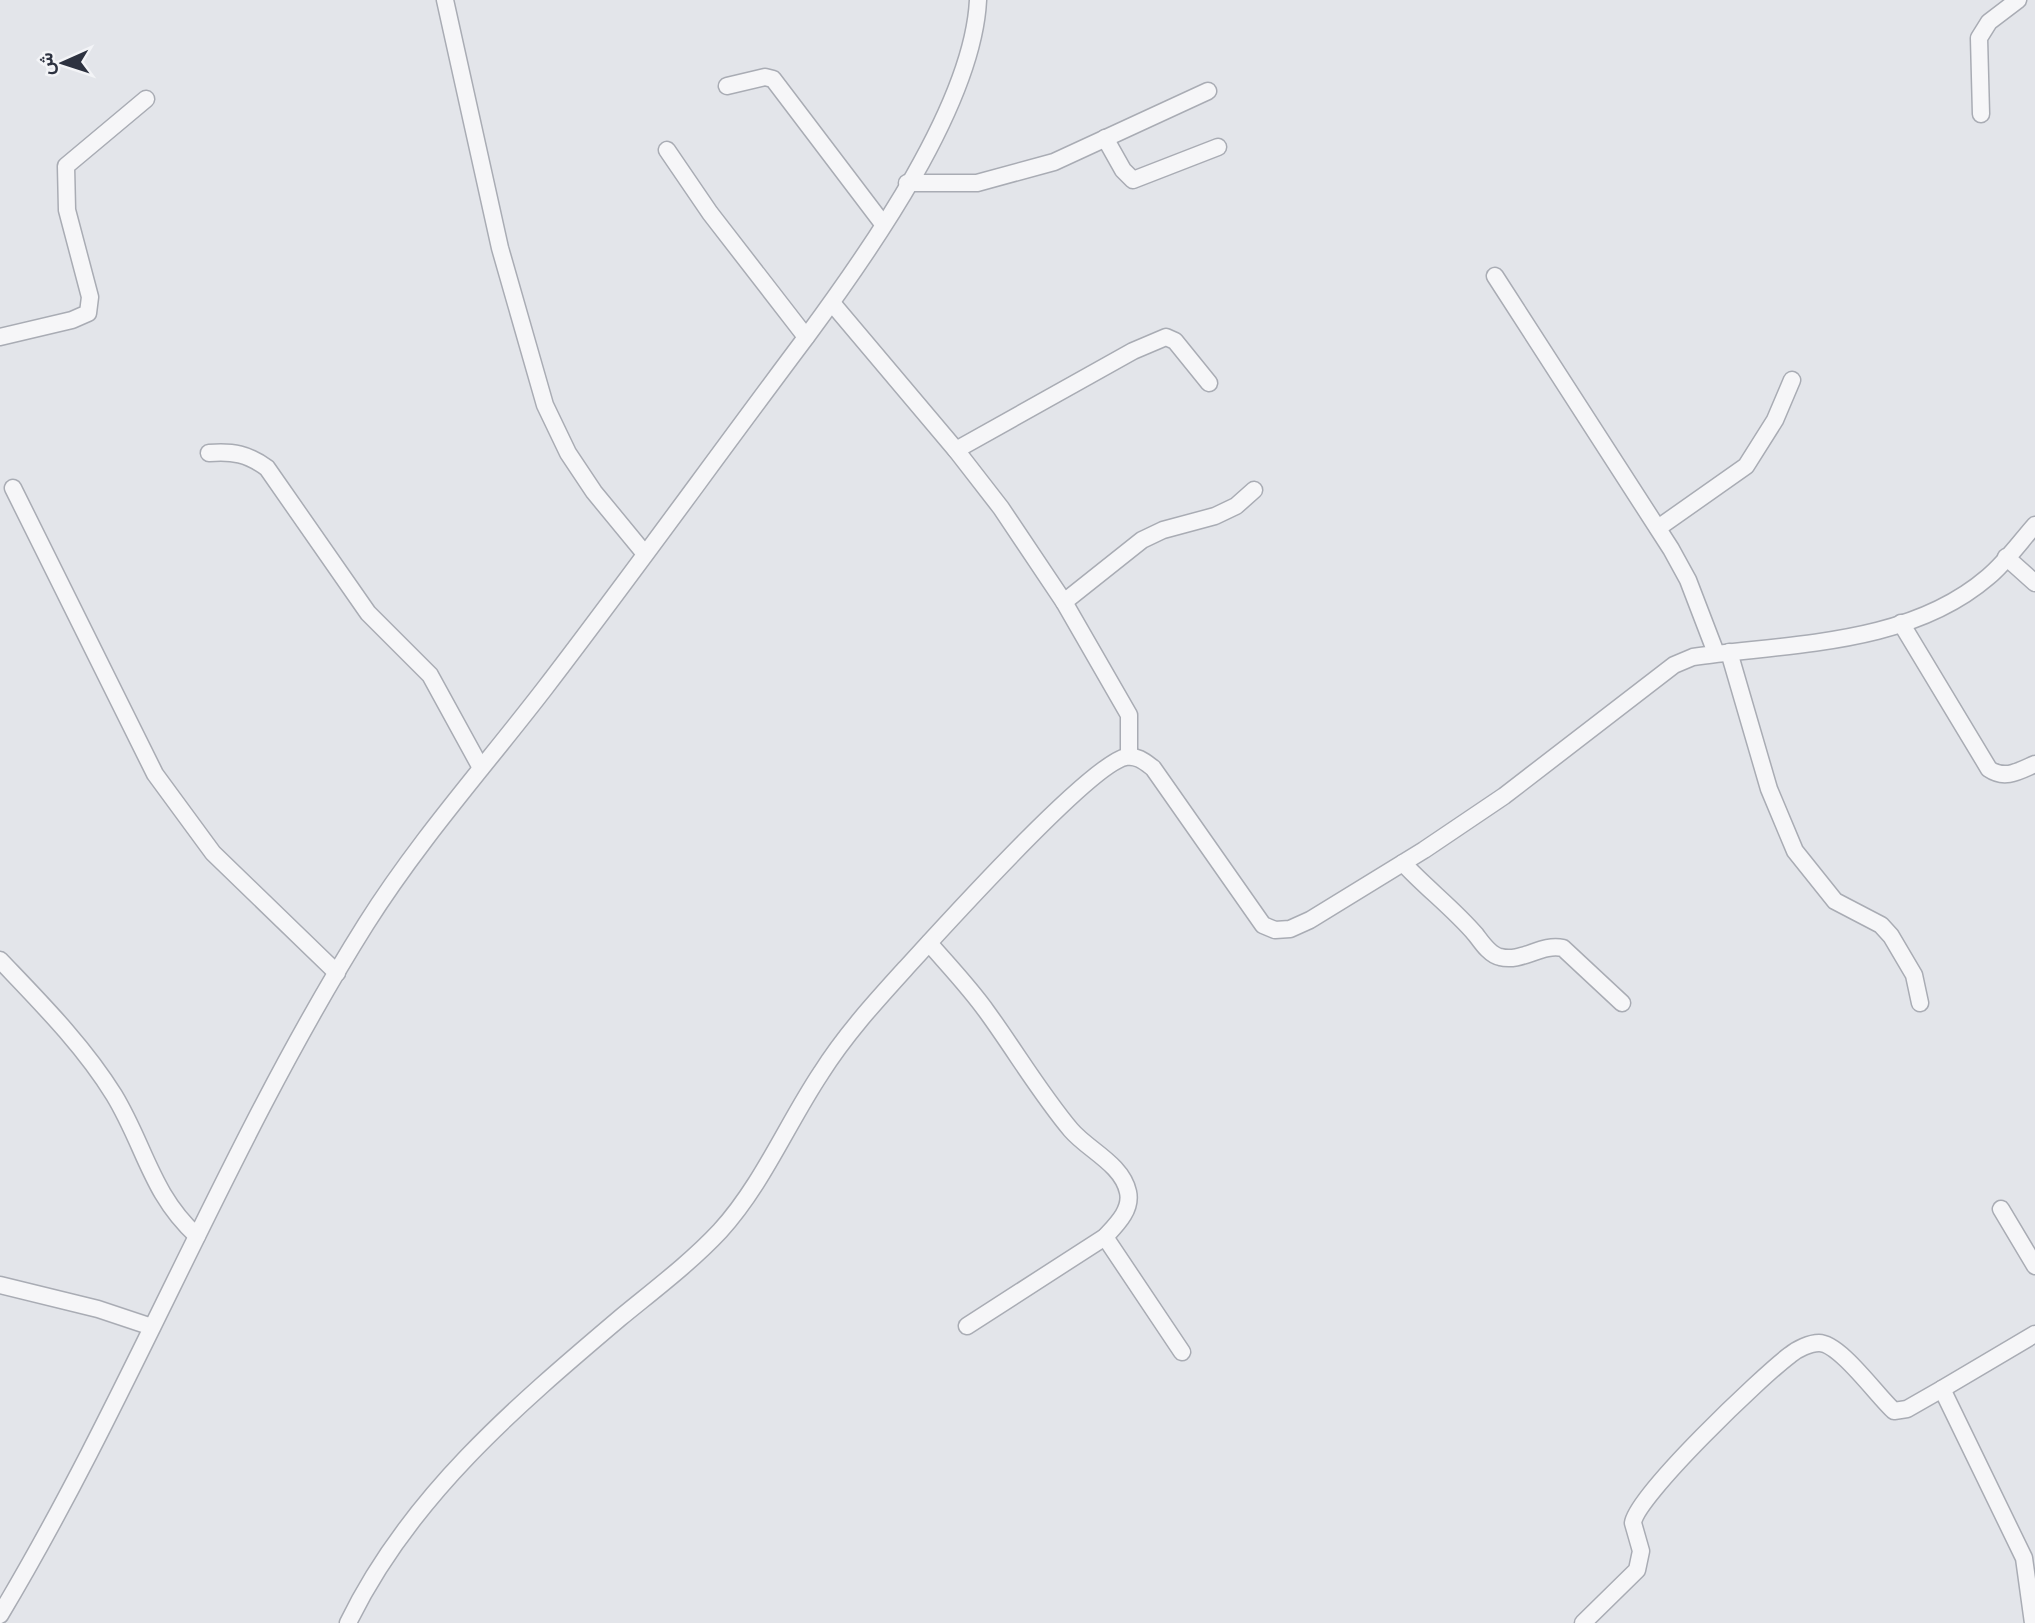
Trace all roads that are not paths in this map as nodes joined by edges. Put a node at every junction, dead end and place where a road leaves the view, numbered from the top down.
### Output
1 (445, 0) edge
2 (978, 0) edge
3 (2018, 0) edge
4 (727, 86) dead end
5 (1208, 91) dead end
6 (146, 99) dead end
7 (1981, 114) dead end
8 (1105, 138) junction
9 (1218, 147) dead end
10 (667, 150) dead end
11 (907, 183) junction
12 (883, 224) junction
13 (1495, 276) dead end
14 (832, 303) junction
15 (0, 337) edge
16 (806, 337) junction
17 (1792, 380) dead end
18 (1209, 383) dead end
19 (956, 450) junction
20 (209, 453) dead end
21 (13, 488) dead end
22 (1254, 490) dead end
23 (2035, 525) edge
24 (1658, 528) junction
25 (645, 554) junction
26 (2007, 557) junction
27 (2035, 583) edge
28 (1064, 602) junction
29 (1901, 624) junction
30 (1723, 653) junction
31 (1129, 756) junction
32 (2035, 764) edge
33 (481, 768) junction
34 (1403, 863) junction
35 (929, 943) junction
36 (0, 960) edge
37 (337, 973) junction
38 (1622, 1003) dead end
39 (1920, 1003) dead end
40 (2001, 1209) dead end
41 (197, 1236) junction
42 (1105, 1237) junction
43 (2035, 1266) edge
44 (0, 1285) edge
45 (967, 1326) dead end
46 (152, 1327) junction
47 (2035, 1334) edge
48 (1182, 1352) dead end
49 (1942, 1389) junction
50 (0, 1615) edge
51 (348, 1623) edge
52 (1583, 1623) edge
53 (2033, 1623) edge

1 - 25 street
2 - 11 street
3 - 7 street
4 - 12 street
5 - 8 street
6 - 15 street
8 - 9 street
8 - 11 street
10 - 16 street
11 - 12 street
12 - 14 street
13 - 24 street
14 - 16 street
14 - 19 street
16 - 25 street
17 - 24 street
18 - 19 street
19 - 28 street
20 - 33 street
21 - 37 street
22 - 28 street
23 - 26 street
24 - 30 street
25 - 33 street
26 - 27 street
26 - 29 street
28 - 31 street
29 - 30 street
29 - 32 street
30 - 34 street
30 - 39 street
31 - 34 street
31 - 35 street
33 - 37 street
34 - 38 street
35 - 42 street
35 - 51 street
36 - 41 street
37 - 41 street
40 - 43 street
41 - 46 street
42 - 45 street
42 - 48 street
44 - 46 street
46 - 50 street
47 - 49 street
49 - 52 street
49 - 53 street

